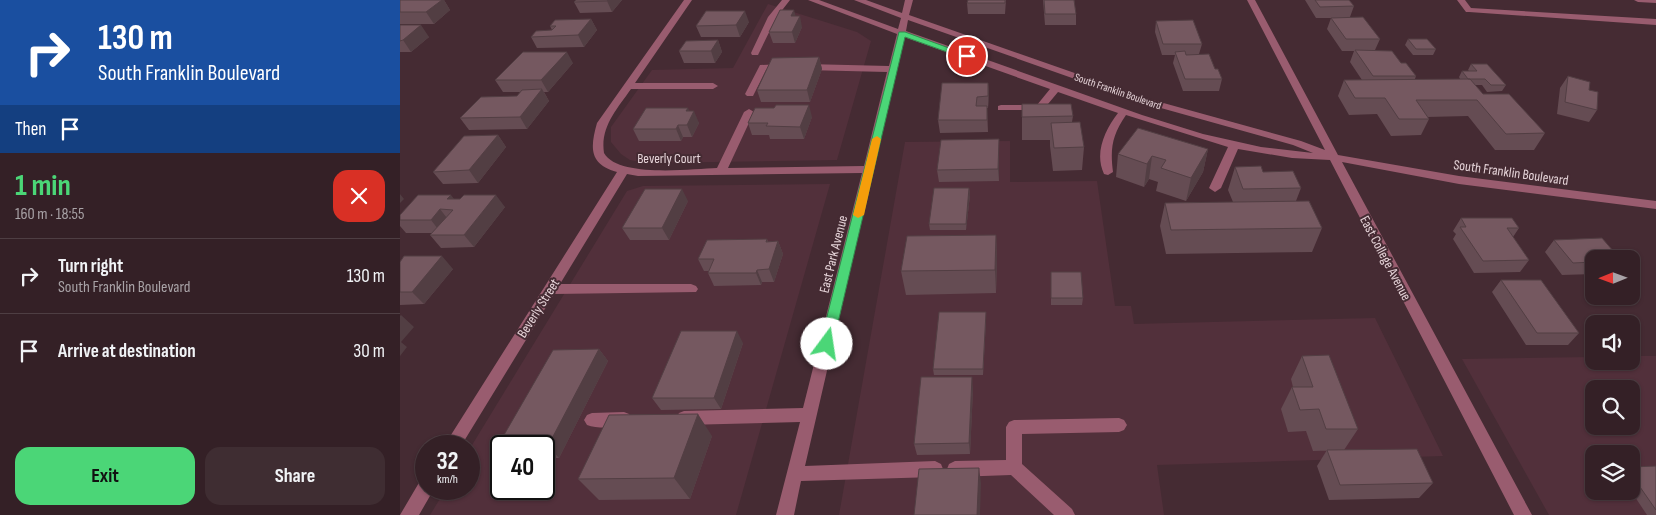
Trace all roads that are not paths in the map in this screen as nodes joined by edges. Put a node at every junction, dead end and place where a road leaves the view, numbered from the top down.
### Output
1 (688, 0) edge
2 (786, 0) edge
3 (812, 0) edge
4 (858, 0) edge
5 (909, 0) edge
6 (1251, 0) edge
7 (1461, 0) edge
8 (1638, 0) edge
9 (1656, 1) edge
10 (905, 17) junction
11 (1656, 22) edge
12 (902, 34) junction
13 (755, 53) dead end
14 (893, 70) junction
15 (628, 86) junction
16 (712, 86) dead end
17 (1056, 88) junction
18 (750, 94) dead end
19 (1001, 108) dead end
20 (1124, 111) junction
21 (749, 112) dead end
22 (1235, 143) junction
23 (1332, 157) junction
24 (869, 169) junction
25 (624, 170) junction
26 (721, 171) junction
27 (1108, 172) dead end
28 (1215, 188) dead end
29 (1656, 206) edge
30 (550, 289) junction
31 (691, 290) dead end
32 (810, 415) junction
33 (670, 418) edge
34 (640, 419) edge
35 (592, 420) dead end
36 (1119, 425) dead end
37 (459, 435) edge
38 (1014, 467) junction
39 (795, 474) junction
40 (418, 500) edge
41 (409, 515) edge
42 (785, 515) edge
43 (1066, 515) edge
44 (1523, 515) edge

1 - 15 street, Beverly Court
2 - 13 street
3 - 12 street, South Franklin Boulevard
4 - 10 street, South Franklin Boulevard
5 - 10 street, East Park Avenue
6 - 23 street, East College Avenue
7 - 11 street
8 - 9 street
10 - 12 street, East Park Avenue
10 - 23 street, South Franklin Boulevard
12 - 14 street, East Park Avenue
12 - 17 street, South Franklin Boulevard
14 - 18 street
14 - 24 street, East Park Avenue
15 - 16 street
15 - 25 street, Beverly Court
17 - 19 street
17 - 20 street, South Franklin Boulevard
20 - 22 street, South Franklin Boulevard
20 - 27 street
21 - 26 street
22 - 23 street, South Franklin Boulevard
22 - 28 street
23 - 29 street, South Franklin Boulevard
23 - 44 street, East College Avenue
24 - 26 street, Beverly Court
24 - 32 street, East Park Avenue
25 - 26 street, Beverly Court
25 - 30 street, Beverly Street
30 - 31 street
30 - 37 street, Beverly Street
32 - 33 street
32 - 39 street, East Park Avenue
34 - 35 street
36 - 38 street
38 - 39 street
38 - 43 street
39 - 42 street, East Park Avenue
40 - 41 street

